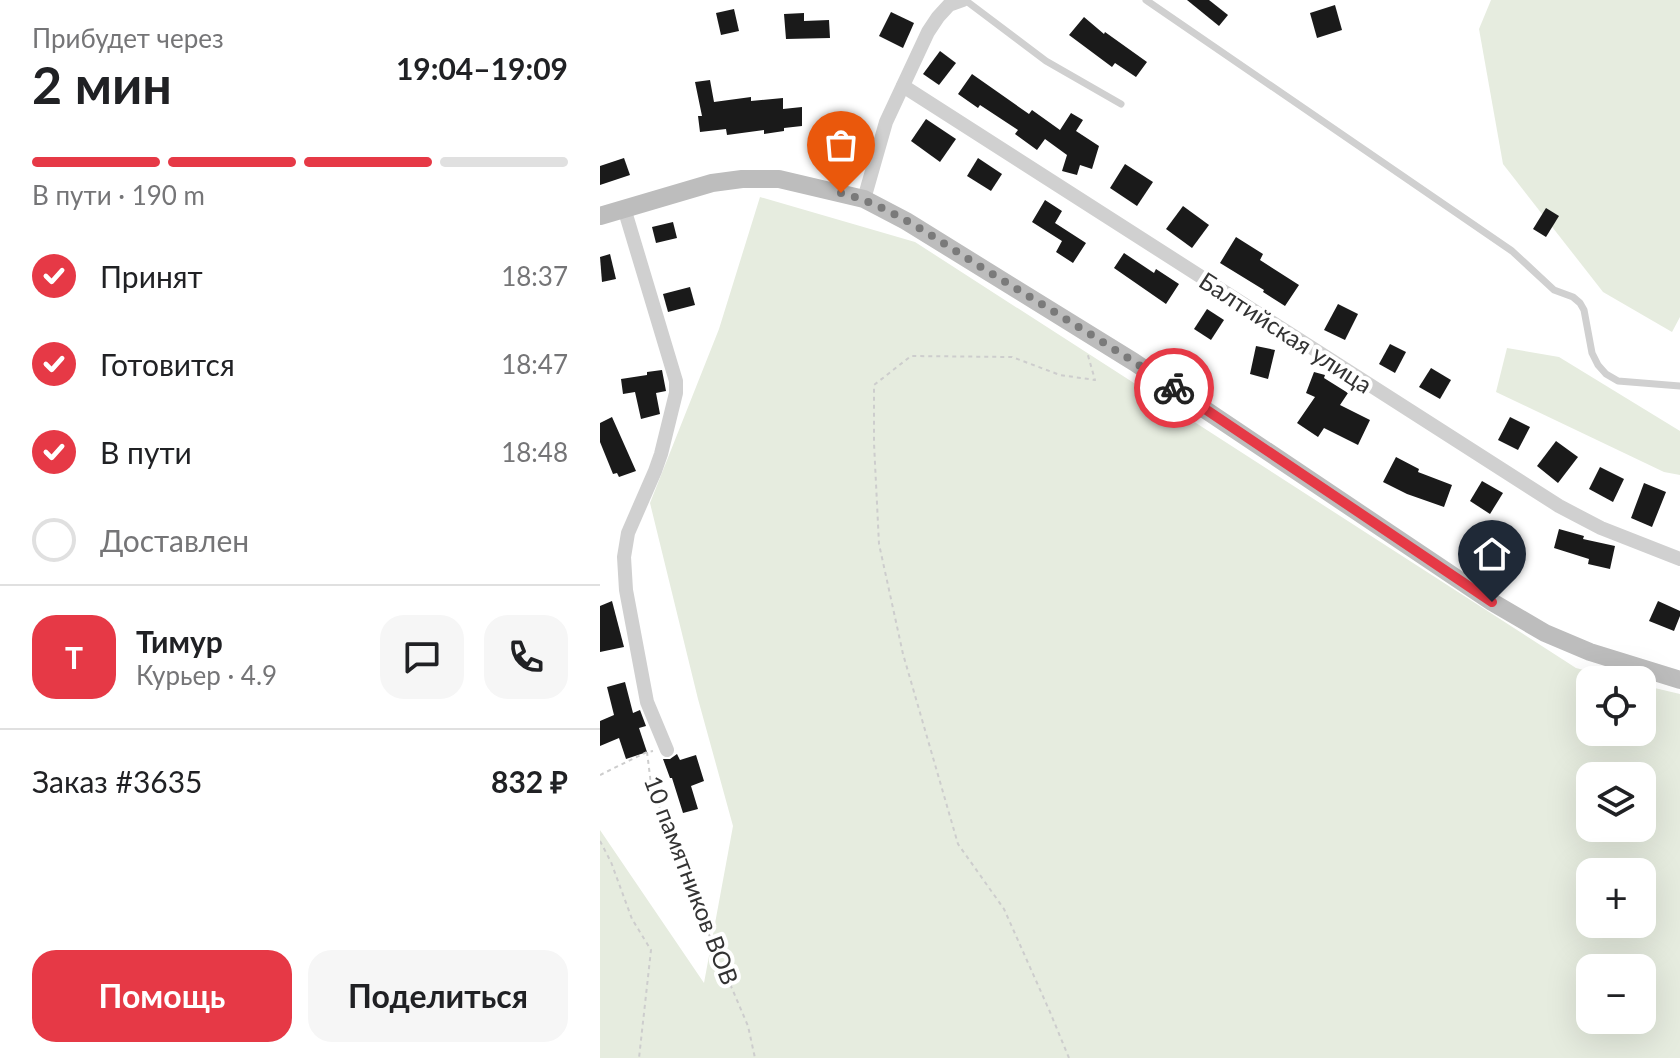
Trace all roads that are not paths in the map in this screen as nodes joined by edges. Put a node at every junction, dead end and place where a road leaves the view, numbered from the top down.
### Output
1 (1146, 0) edge
2 (956, 1) edge
3 (903, 86) junction
4 (1121, 104) dead end
5 (864, 199) junction
6 (624, 208) junction
7 (600, 216) edge
8 (1680, 386) edge
9 (1680, 559) edge
10 (1680, 680) edge
11 (667, 750) dead end

1 - 8 lane
2 - 3 street
2 - 4 lane
3 - 5 street
3 - 9 street, Балтийская улица
5 - 6 street
5 - 10 street
6 - 7 street
6 - 11 street

